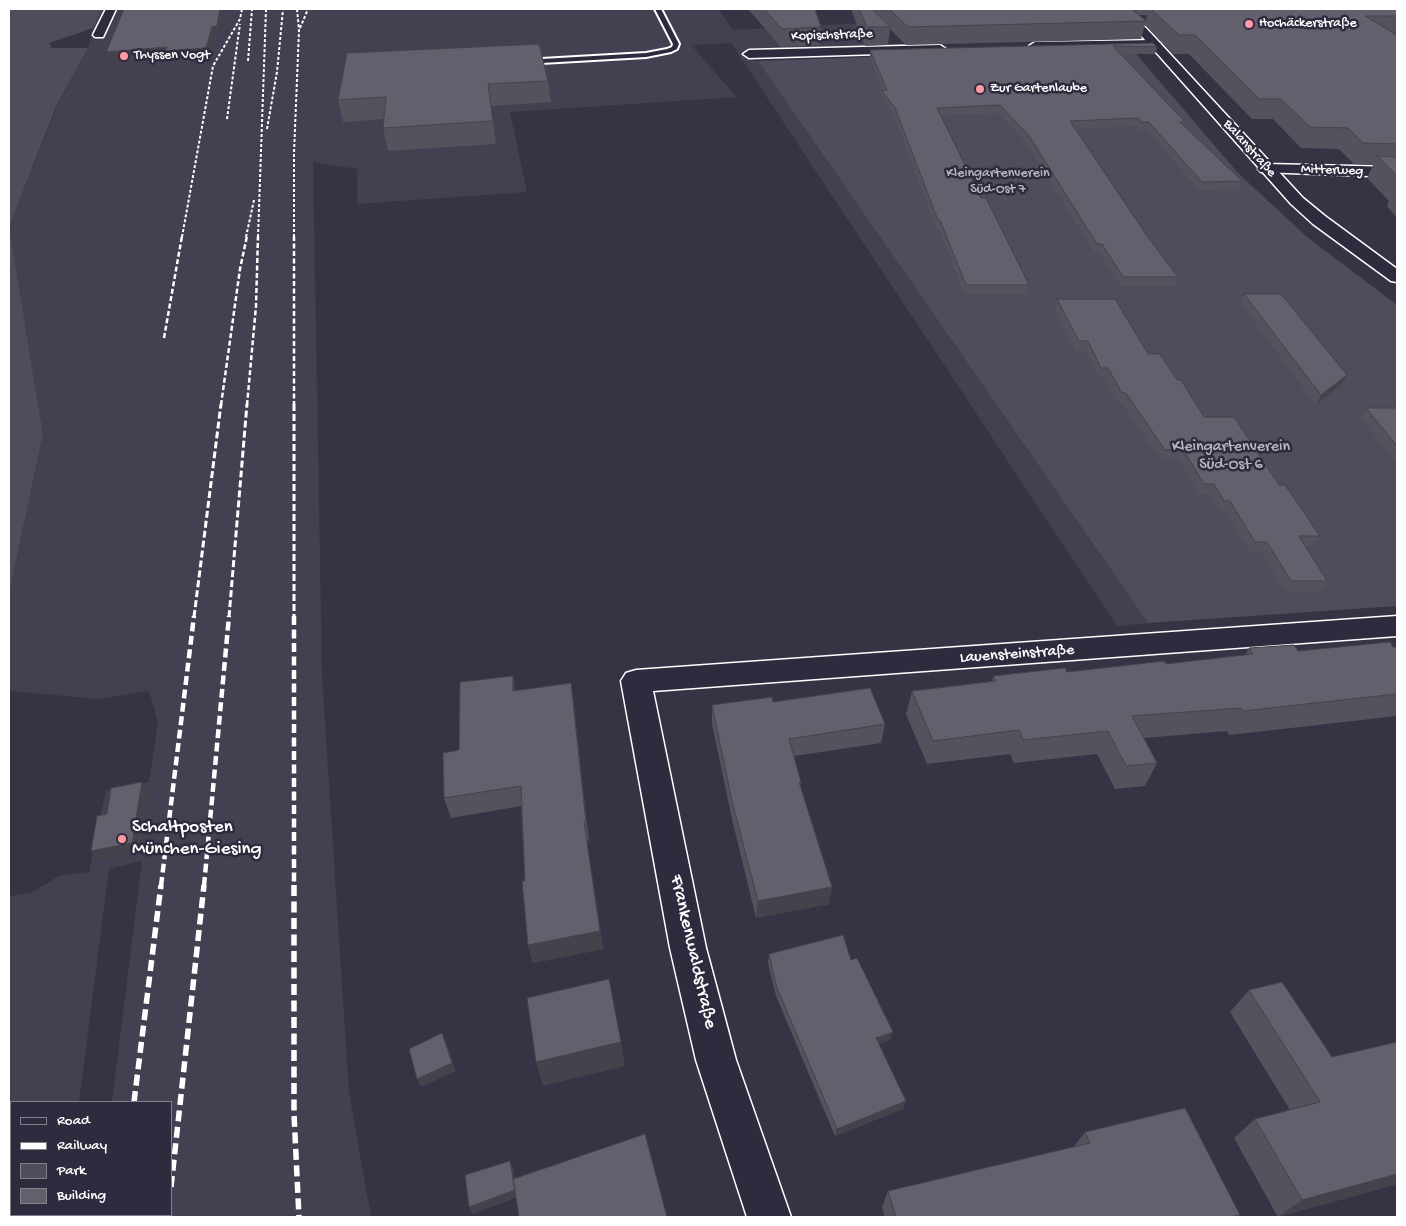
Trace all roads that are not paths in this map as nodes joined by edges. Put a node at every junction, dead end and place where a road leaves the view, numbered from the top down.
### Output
1 (111, 9) edge
2 (658, 9) edge
3 (1113, 9) edge
4 (1128, 20) junction
5 (1149, 20) edge
6 (99, 35) dead end
7 (888, 36) edge
8 (1155, 44) junction
9 (1018, 47) edge
10 (948, 48) edge
11 (901, 49) junction
12 (749, 54) dead end
13 (512, 62) edge
14 (1266, 169) junction
15 (1397, 172) edge
16 (1397, 277) edge
17 (1397, 626) edge
18 (636, 681) joint
19 (769, 1217) edge

1 - 6 street
2 - 13 lane
3 - 4 street, Balanstraße
4 - 5 street
4 - 8 street, Balanstraße
7 - 11 street
8 - 9 street
8 - 14 street, Balanstraße
10 - 11 street, Kopischstraße
11 - 12 street, Kopischstraße
14 - 15 street, Mitterweg
14 - 16 street, Balanstraße
17 - 18 street, Lauensteinstraße
18 - 19 street, Frankenwaldstraße

